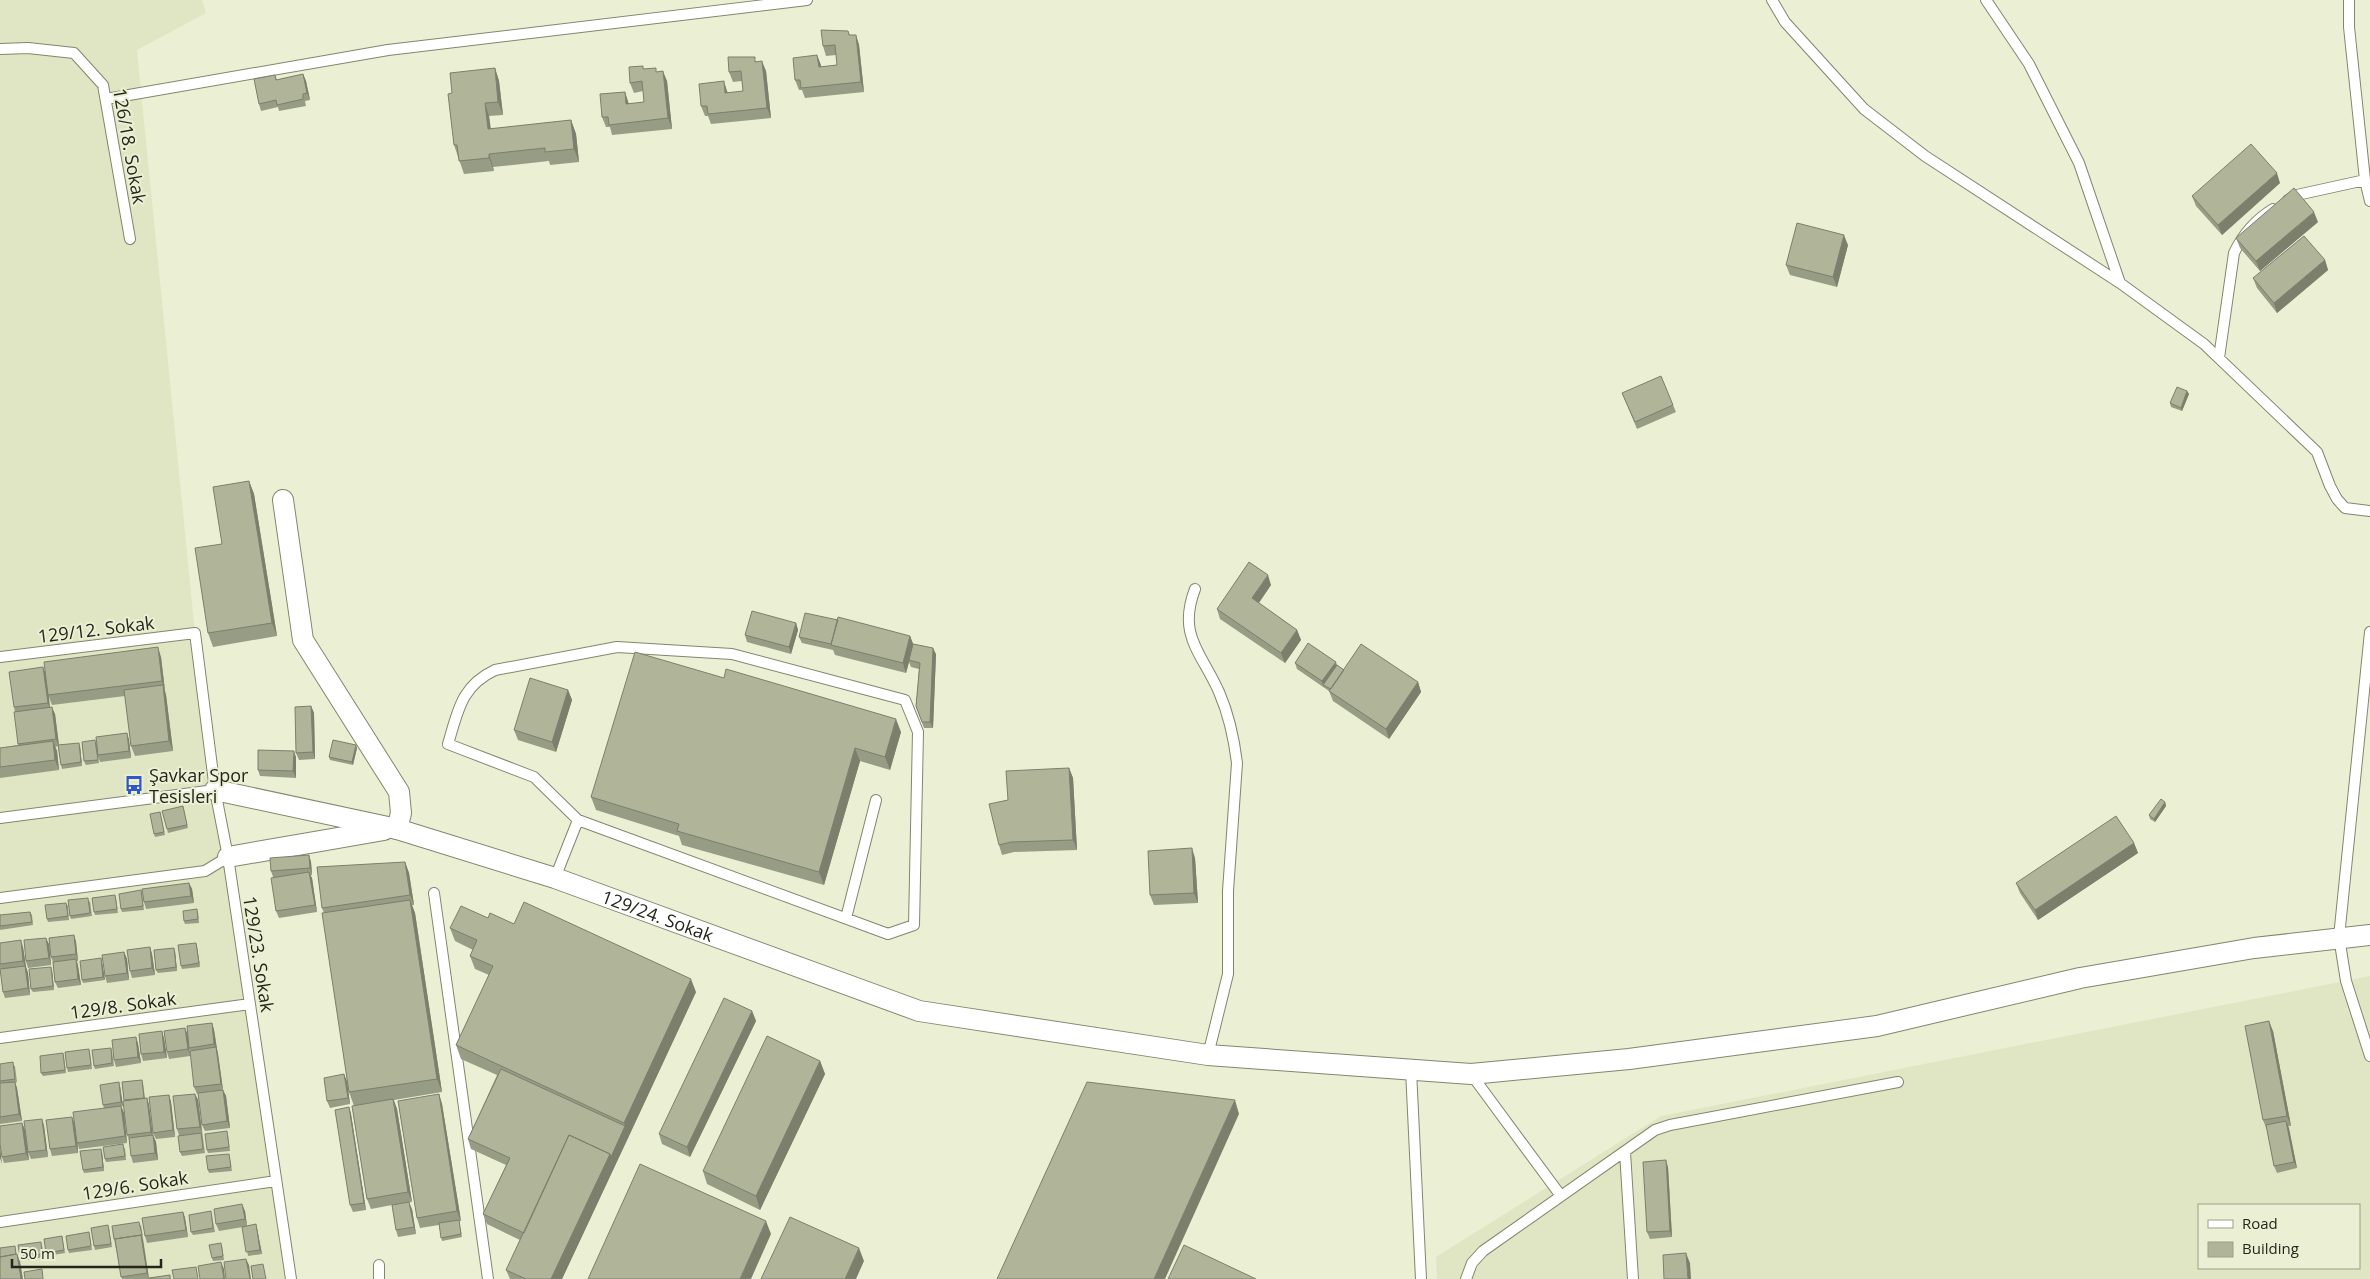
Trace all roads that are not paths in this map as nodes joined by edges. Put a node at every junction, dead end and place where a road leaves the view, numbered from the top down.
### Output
1 (807, 0) edge
2 (1772, 0) edge
3 (1986, 0) edge
4 (2349, 0) edge
5 (0, 48) edge
6 (106, 99) junction
7 (2365, 180) junction
8 (2370, 200) edge
9 (130, 239) dead end
10 (2120, 282) junction
11 (2219, 358) junction
12 (282, 500) dead end
13 (2370, 511) edge
14 (1195, 589) dead end
15 (2370, 632) edge
16 (195, 633) joint
17 (0, 657) edge
18 (214, 790) junction
19 (876, 800) dead end
20 (0, 818) edge
21 (578, 820) junction
22 (396, 828) junction
23 (228, 857) junction
24 (554, 878) junction
25 (434, 893) dead end
26 (0, 898) edge
27 (846, 918) junction
28 (2370, 935) edge
29 (2339, 937) junction
30 (250, 1004) junction
31 (0, 1038) edge
32 (1208, 1055) junction
33 (2370, 1056) edge
34 (1411, 1070) junction
35 (1471, 1074) junction
36 (1898, 1082) dead end
37 (1625, 1152) junction
38 (276, 1181) junction
39 (1561, 1196) junction
40 (0, 1222) edge
41 (379, 1265) dead end
42 (291, 1279) edge
43 (379, 1279) edge
44 (488, 1279) edge
45 (1421, 1279) edge
46 (1466, 1279) edge
47 (1633, 1279) edge

1 - 6 lane
2 - 10 lane
3 - 10 lane
4 - 7 lane
5 - 6 lane, 126/18. Sokak
6 - 9 lane, 126/18. Sokak
7 - 8 lane
7 - 11 lane
10 - 11 lane
11 - 13 lane
12 - 22 street
14 - 32 lane
15 - 29 lane
16 - 17 lane, 129/12. Sokak
16 - 18 lane, 129/23. Sokak
18 - 20 lane
18 - 22 street, 129/24. Sokak
18 - 23 lane, 129/23. Sokak
19 - 27 lane
21 - 24 lane
21 - 27 lane
21 - 27 lane
22 - 23 street, 129/24. Sokak
22 - 24 street, 129/24. Sokak
23 - 26 lane
23 - 30 lane, 129/23. Sokak
24 - 32 street, 129/24. Sokak
25 - 44 lane
28 - 29 street, 129/24. Sokak
29 - 33 lane
29 - 35 street, 129/24. Sokak
30 - 31 lane, 129/8. Sokak
30 - 38 lane, 129/23. Sokak
32 - 34 street, 129/24. Sokak
34 - 35 street, 129/24. Sokak
34 - 45 lane
35 - 39 lane
36 - 37 lane
37 - 39 lane
37 - 47 lane
38 - 40 lane, 129/6. Sokak
38 - 42 lane, 129/23. Sokak
39 - 46 lane
41 - 43 lane

